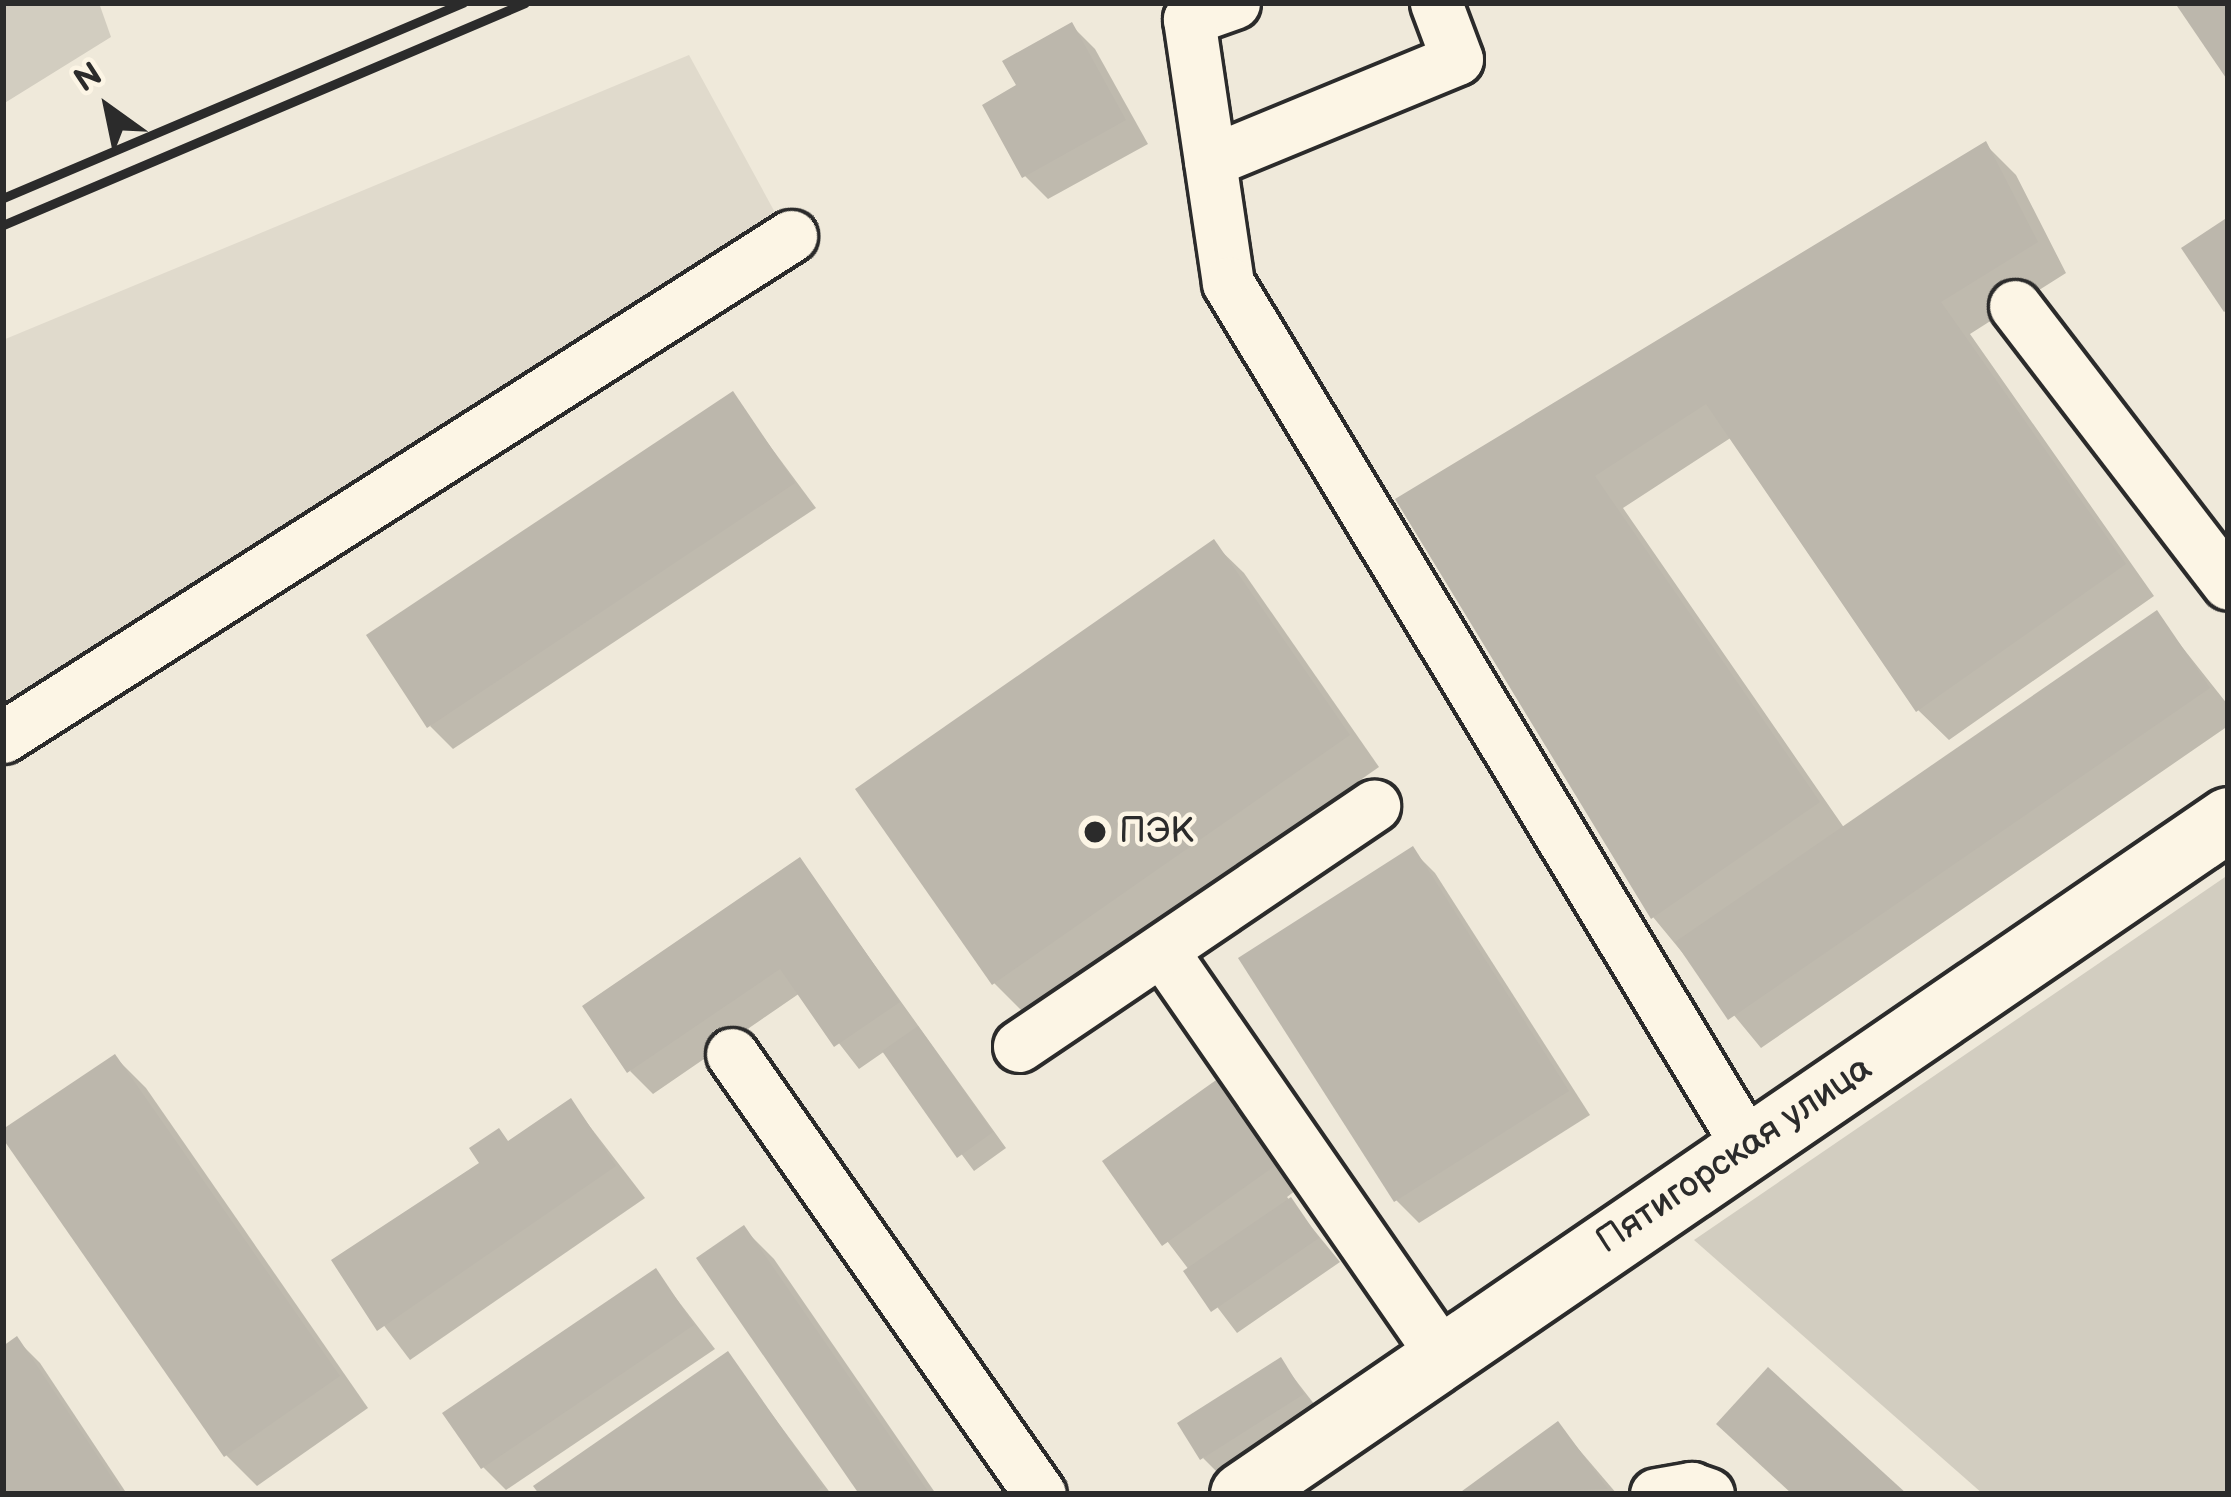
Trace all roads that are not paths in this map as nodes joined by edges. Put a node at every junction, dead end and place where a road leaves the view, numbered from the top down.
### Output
1 (1234, 3) edge
2 (1436, 3) edge
3 (1210, 160) junction
4 (791, 236) dead end
5 (2015, 306) dead end
6 (2228, 584) edge
7 (3, 737) edge
8 (1374, 806) dead end
9 (2228, 819) edge
10 (1163, 952) junction
11 (1019, 1046) dead end
12 (732, 1054) dead end
13 (1747, 1145) junction
14 (1441, 1354) junction
15 (1040, 1494) edge
16 (1242, 1494) edge
17 (1656, 1494) edge
18 (1708, 1494) edge

1 - 3 street
2 - 3 street
3 - 13 street
4 - 7 street
5 - 6 street
8 - 10 street
9 - 13 main road, Пятигорская улица
10 - 11 street
10 - 14 street
12 - 15 street
13 - 14 main road, Пятигорская улица
14 - 16 main road, Пятигорская улица
17 - 18 street

